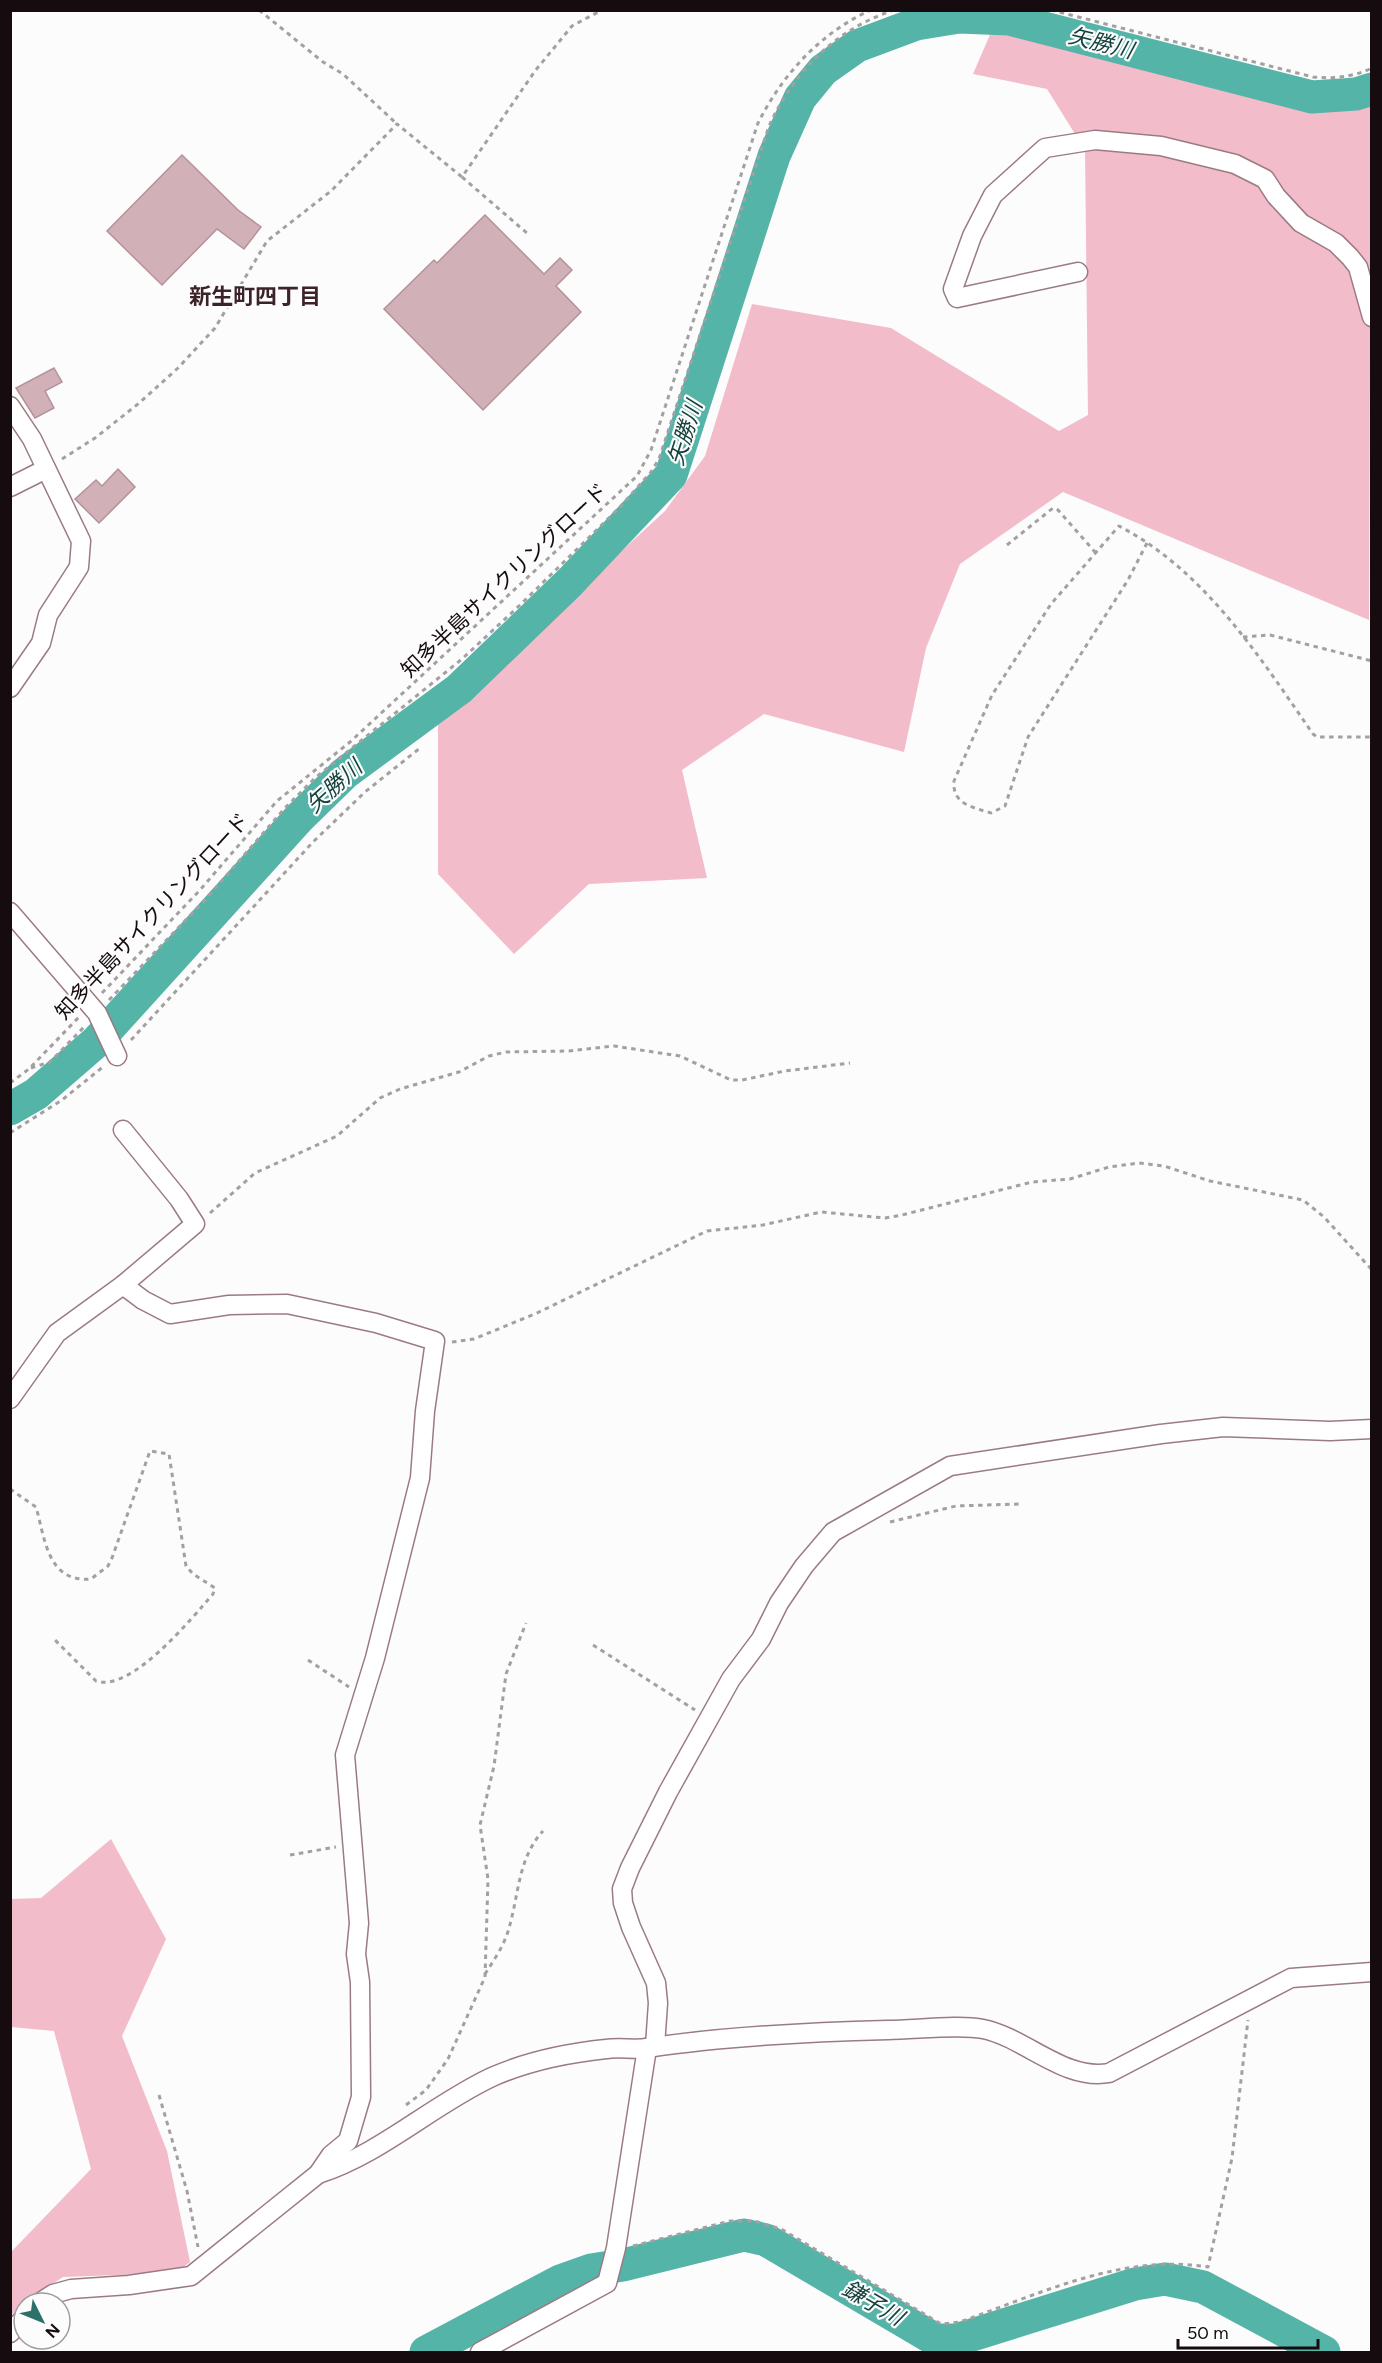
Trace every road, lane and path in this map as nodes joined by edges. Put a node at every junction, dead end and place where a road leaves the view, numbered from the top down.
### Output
1 (259, 10) edge
2 (602, 10) edge
3 (871, 10) edge
4 (894, 10) edge
5 (1051, 10) edge
6 (1371, 68) edge
7 (397, 124) junction
8 (462, 177) junction
9 (528, 234) dead end
10 (1078, 272) dead end
11 (1371, 317) edge
12 (10, 406) edge
13 (46, 469) junction
14 (10, 487) edge
15 (1148, 543) junction
16 (1007, 545) dead end
17 (1095, 552) junction
18 (1243, 637) junction
19 (1371, 661) edge
20 (10, 688) edge
21 (1371, 737) edge
22 (420, 748) dead end
23 (10, 912) edge
24 (96, 1012) junction
25 (117, 1056) junction
26 (850, 1063) dead end
27 (29, 1069) junction
28 (10, 1083) edge
29 (123, 1130) dead end
30 (10, 1132) edge
31 (195, 1224) junction
32 (1371, 1270) edge
33 (123, 1285) junction
34 (435, 1341) junction
35 (10, 1399) edge
36 (1371, 1429) edge
37 (10, 1489) edge
38 (1019, 1504) dead end
39 (883, 1524) dead end
40 (526, 1623) dead end
41 (54, 1639) dead end
42 (593, 1645) dead end
43 (308, 1660) dead end
44 (363, 1697) junction
45 (710, 1719) junction
46 (543, 1831) dead end
47 (353, 1844) junction
48 (290, 1855) dead end
49 (1371, 1972) edge
50 (485, 1975) junction
51 (1239, 2004) junction
52 (651, 2047) junction
53 (159, 2095) dead end
54 (399, 2110) dead end
55 (318, 2174) junction
56 (616, 2248) junction
57 (205, 2267) junction
58 (64, 2291) edge
59 (480, 2352) edge

1 - 7 path
2 - 8 path
3 - 24 path, 知多半島サイクリングロード
4 - 24 path
5 - 6 path
7 - 8 path
7 - 13 path
8 - 9 path
10 - 11 street
12 - 13 street
13 - 14 street
13 - 20 street
15 - 17 path
15 - 17 path
15 - 18 path
16 - 17 path
18 - 19 path
18 - 21 path
22 - 25 path
23 - 24 street
24 - 25 street
24 - 27 path, 知多半島サイクリングロード
24 - 27 path
25 - 30 path
26 - 31 path
27 - 28 path, 知多半島サイクリングロード
29 - 31 street
31 - 33 street
32 - 34 path
33 - 34 street
33 - 35 street
34 - 44 street
36 - 45 street
37 - 41 path
38 - 39 path
40 - 50 path
42 - 45 path
43 - 44 path
44 - 47 street
45 - 52 street
46 - 50 path
47 - 48 path
47 - 55 street
49 - 51 street
50 - 54 path
51 - 52 street
51 - 56 path
52 - 55 street
52 - 56 street
53 - 57 path
55 - 57 street
56 - 59 street
57 - 58 street

